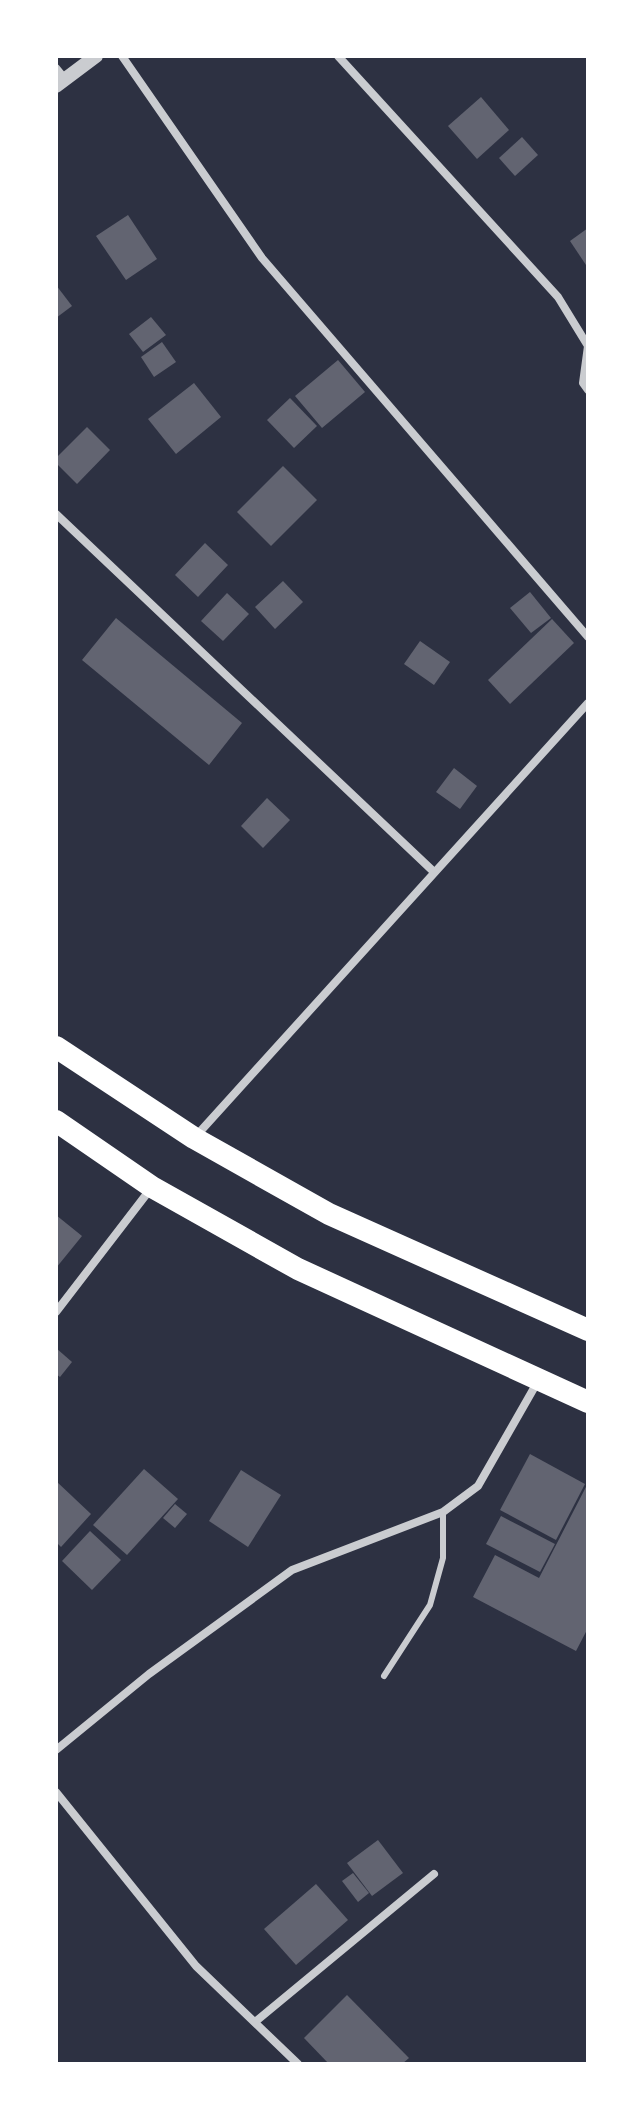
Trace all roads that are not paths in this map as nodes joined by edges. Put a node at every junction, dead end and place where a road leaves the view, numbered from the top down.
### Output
1 (96, 56) edge
2 (122, 56) edge
3 (338, 56) edge
4 (59, 77) edge
5 (588, 390) edge
6 (56, 514) edge
7 (588, 637) edge
8 (588, 703) edge
9 (434, 872) junction
10 (56, 1047) edge
11 (56, 1121) edge
12 (194, 1138) junction
13 (152, 1187) junction
14 (56, 1312) edge
15 (588, 1330) edge
16 (539, 1381) junction
17 (588, 1402) edge
18 (443, 1512) junction
19 (384, 1676) dead end
20 (56, 1750) edge
21 (56, 1792) edge
22 (434, 1874) dead end
23 (255, 2022) junction
24 (298, 2064) edge

1 - 4 street
2 - 7 street
3 - 5 street
6 - 9 street
8 - 9 street
9 - 12 street
10 - 12 highway
11 - 13 highway
12 - 15 highway
13 - 14 street
13 - 16 highway
16 - 17 highway
16 - 18 street
18 - 19 lane
18 - 20 street
21 - 23 street
22 - 23 street
23 - 24 street

